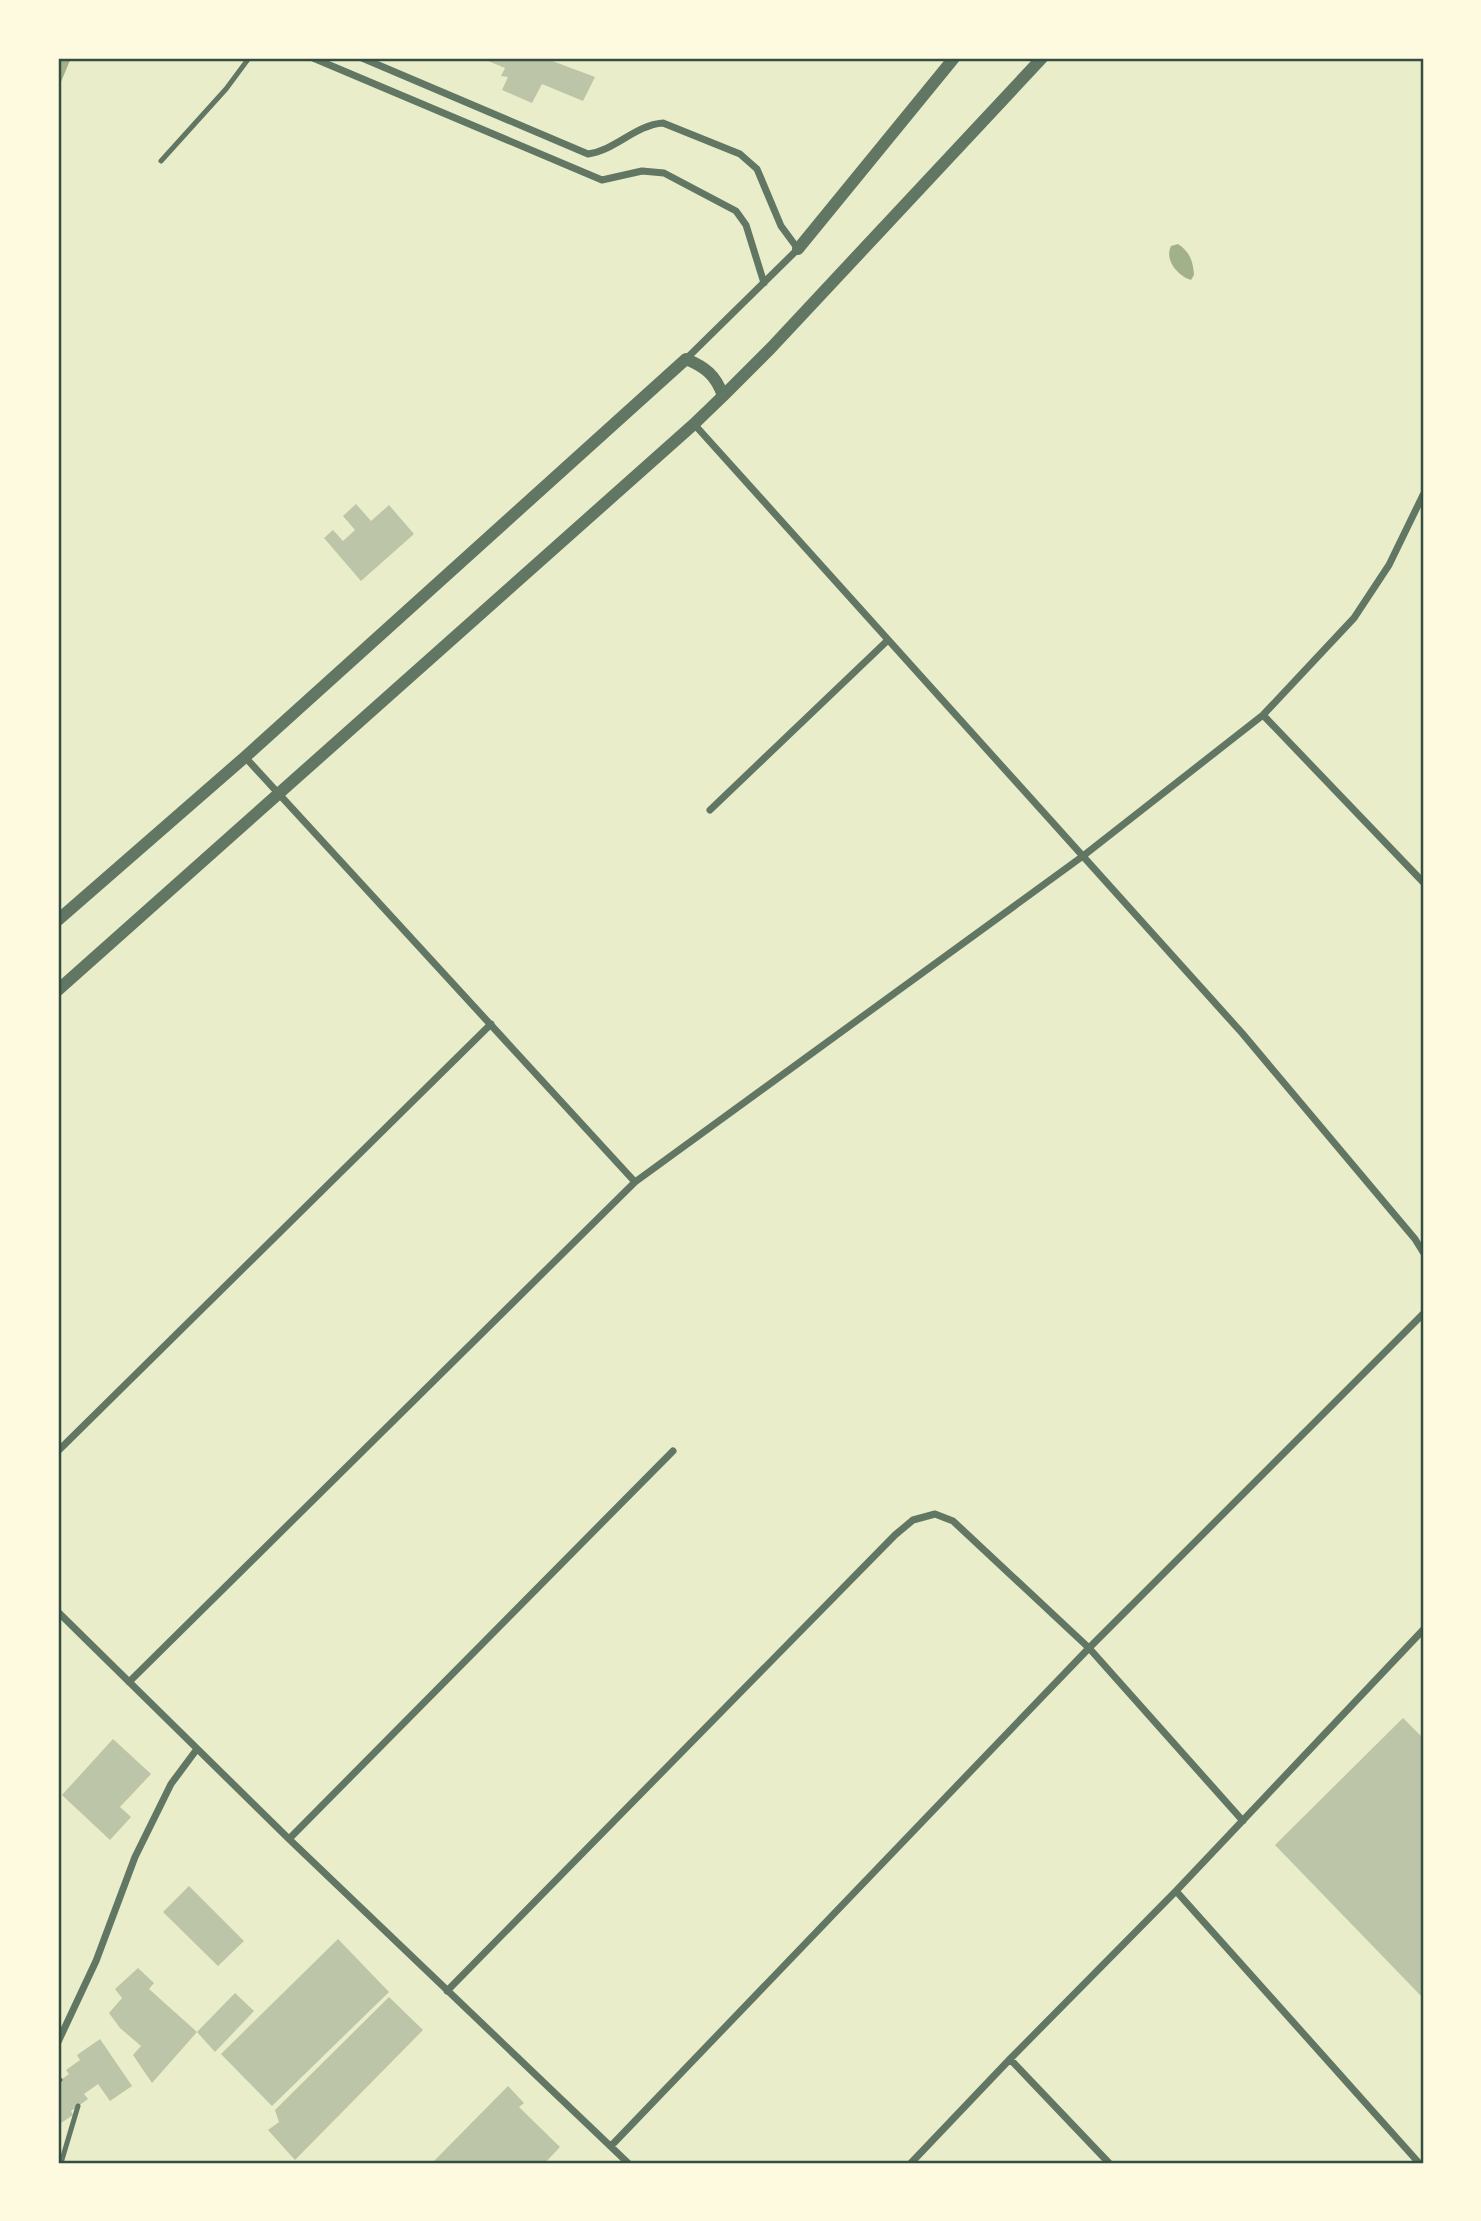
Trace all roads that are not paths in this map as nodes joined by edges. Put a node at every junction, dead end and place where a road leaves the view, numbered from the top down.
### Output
1 (249, 58) edge
2 (313, 58) edge
3 (362, 58) edge
4 (954, 58) edge
5 (1042, 58) edge
6 (161, 161) dead end
7 (798, 249) junction
8 (764, 283) junction
9 (686, 359) junction
10 (723, 396) junction
11 (694, 424) junction
12 (1423, 495) edge
13 (888, 640) junction
14 (1263, 715) junction
15 (245, 757) junction
16 (277, 794) junction
17 (710, 810) dead end
18 (1083, 856) junction
19 (1423, 882) edge
20 (58, 920) edge
21 (58, 990) edge
22 (491, 1024) junction
23 (635, 1182) junction
24 (1423, 1252) edge
25 (1423, 1314) edge
26 (58, 1451) edge
27 (673, 1451) dead end
28 (58, 1612) edge
29 (1423, 1630) edge
30 (1090, 1648) junction
31 (129, 1682) junction
32 (197, 1749) junction
33 (1243, 1821) junction
34 (289, 1839) junction
35 (1176, 1891) junction
36 (447, 1991) junction
37 (58, 2042) edge
38 (1010, 2059) junction
39 (78, 2106) dead end
40 (611, 2146) junction
41 (61, 2163) edge
42 (628, 2163) edge
43 (911, 2163) edge
44 (1109, 2163) edge
45 (1419, 2163) edge

1 - 6 lane
2 - 8 street
3 - 7 street
4 - 7 street
5 - 10 street
7 - 8 street
8 - 9 street
9 - 10 street
9 - 15 street
10 - 11 street
11 - 13 street
11 - 16 street
12 - 14 street
13 - 17 street
13 - 18 street
14 - 18 street
14 - 19 street
15 - 16 street
15 - 20 street
16 - 21 street
16 - 22 street
18 - 23 street
18 - 24 street
22 - 23 street
22 - 26 street
23 - 31 street
25 - 30 street
27 - 34 street
28 - 31 street
29 - 33 street
30 - 33 street
30 - 36 street
30 - 40 street
31 - 32 street
32 - 34 street
32 - 37 street
33 - 35 street
34 - 36 street
35 - 38 street
35 - 45 street
36 - 40 street
38 - 43 street
38 - 44 street
39 - 41 lane
40 - 42 street

